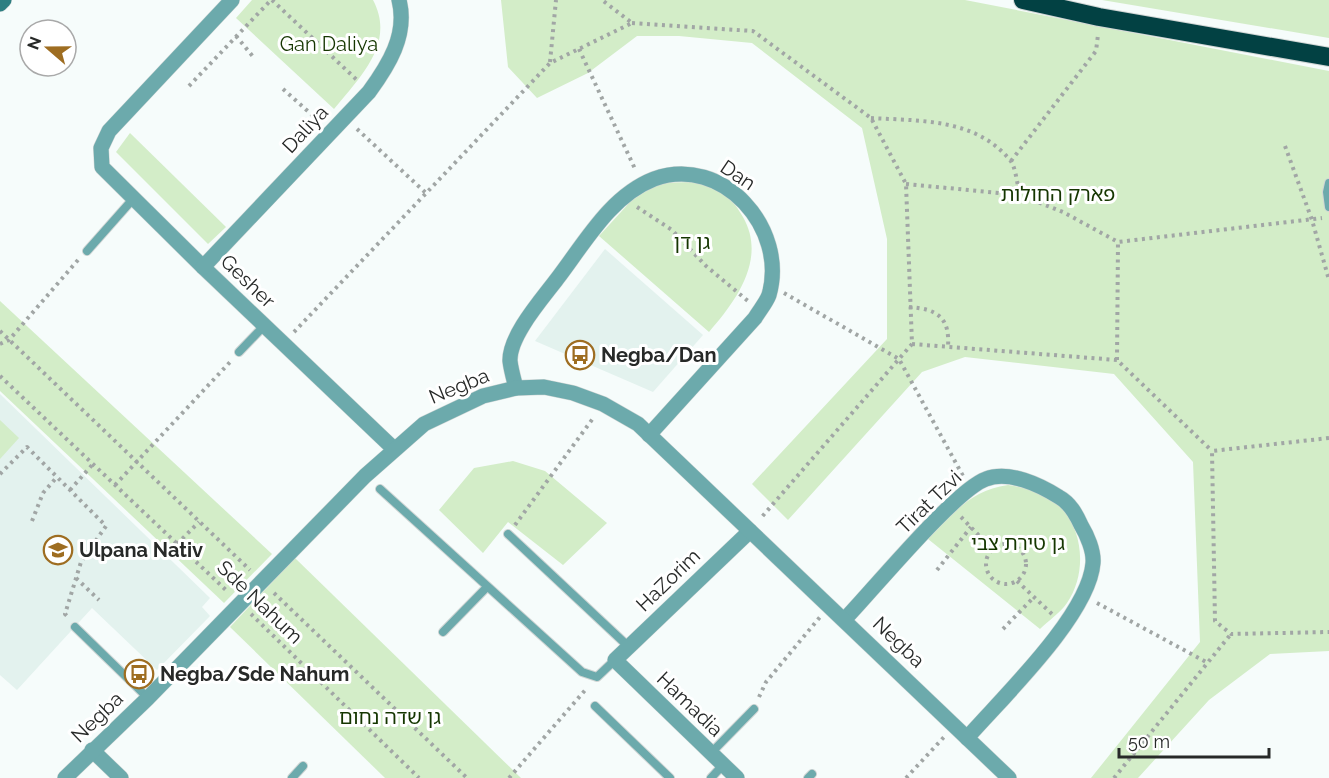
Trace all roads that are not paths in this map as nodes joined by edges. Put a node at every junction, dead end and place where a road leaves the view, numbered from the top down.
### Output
1 (4, 0) edge
2 (232, 0) edge
3 (399, 0) edge
4 (1023, 0) edge
5 (0, 4) edge
6 (1329, 57) edge
7 (1329, 183) edge
8 (132, 199) junction
9 (1329, 207) edge
10 (87, 251) road end
11 (203, 267) junction
12 (264, 326) junction
13 (239, 352) road end
14 (516, 388) junction
15 (649, 435) junction
16 (394, 449) junction
17 (380, 489) dead end
18 (750, 531) junction
19 (508, 534) road end
20 (487, 587) junction
21 (845, 619) junction
22 (75, 627) road end
23 (443, 632) dead end
24 (629, 647) junction
25 (615, 660) junction
26 (148, 698) junction
27 (595, 706) dead end
28 (754, 709) road end
29 (967, 738) junction
30 (92, 750) junction
31 (711, 753) junction
32 (723, 765) junction
33 (303, 766) dead end
34 (65, 778) edge
35 (122, 778) edge
36 (292, 778) edge
37 (670, 778) edge
38 (711, 778) edge
39 (737, 778) edge
40 (1009, 778) edge

1 - 5 main road
2 - 8 street, Gesher
3 - 11 street, Daliya
4 - 6 highway
7 - 9 lane
8 - 10 lane
8 - 11 street, Gesher
11 - 12 street, Gesher
12 - 13 lane
12 - 16 street, Gesher
14 - 15 street, Negba
14 - 15 street, Dan
14 - 16 street, Negba
15 - 18 street, Negba
16 - 26 street, Negba
17 - 20 lane
18 - 21 street, Negba
18 - 24 street, HaZorim
19 - 24 lane
20 - 23 lane
20 - 25 lane
21 - 29 street, Negba
21 - 29 street, Tirat Tzvi
22 - 26 lane
24 - 25 street, HaZorim
25 - 31 street, Hamadia
26 - 30 street, Negba
27 - 37 lane
28 - 31 lane
29 - 40 street, Negba
30 - 34 street, Negba
30 - 35 street
31 - 32 street, Hamadia
32 - 38 lane
32 - 39 street, Hamadia
33 - 36 lane

